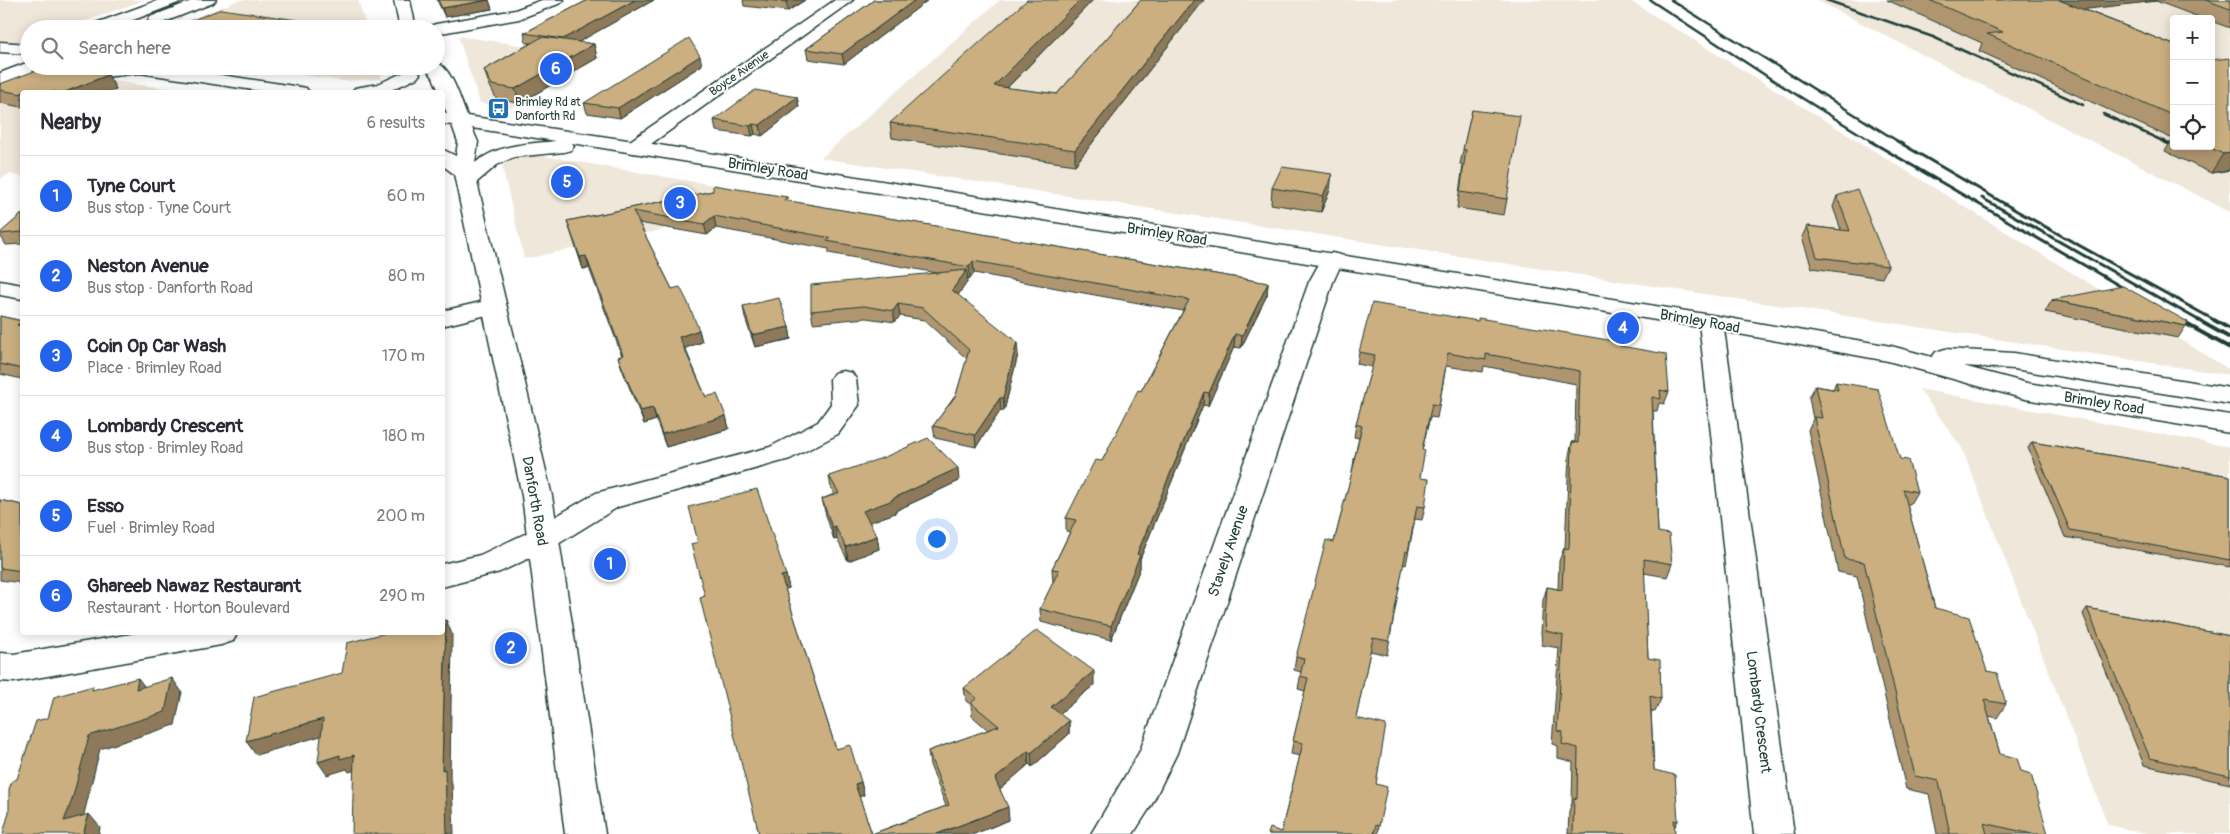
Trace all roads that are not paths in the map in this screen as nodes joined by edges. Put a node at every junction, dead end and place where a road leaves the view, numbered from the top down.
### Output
1 (173, 0) edge
2 (208, 0) edge
3 (402, 0) edge
4 (556, 0) edge
5 (845, 0) edge
6 (119, 20) edge
7 (157, 20) edge
8 (406, 20) edge
9 (445, 27) edge
10 (0, 47) edge
11 (20, 50) edge
12 (20, 55) edge
13 (0, 64) edge
14 (20, 65) edge
15 (20, 71) edge
16 (191, 75) edge
17 (404, 75) edge
18 (413, 75) edge
19 (440, 75) edge
20 (0, 79) edge
21 (287, 90) edge
22 (372, 90) edge
23 (417, 90) edge
24 (444, 90) edge
25 (445, 95) edge
26 (450, 119) edge
27 (623, 145) junction
28 (445, 158) edge
29 (465, 176) junction
30 (1332, 260) junction
31 (0, 288) edge
32 (20, 292) edge
33 (494, 306) junction
34 (445, 319) edge
35 (1711, 322) junction
36 (1892, 354) junction
37 (843, 378) dead end
38 (2230, 396) edge
39 (2230, 424) edge
40 (542, 539) junction
41 (445, 575) edge
42 (206, 635) edge
43 (5, 674) edge
44 (585, 834) edge
45 (1110, 834) edge
46 (1774, 834) edge

1 - 6 main road
2 - 7 main road
3 - 8 main road
4 - 9 main road
5 - 27 main road, Boyce Avenue
10 - 11 main road
12 - 13 main road
13 - 14 main road
15 - 20 main road
16 - 21 main road
17 - 22 main road
18 - 23 main road
19 - 24 main road, Danforth Road
25 - 26 main road, Danforth Road
26 - 27 main road, Brimley Road
26 - 29 main road, Danforth Road
27 - 29 main road
27 - 30 main road, Brimley Road
28 - 29 main road
29 - 33 main road, Danforth Road
30 - 35 main road, Brimley Road
30 - 45 main road, Stavely Avenue
31 - 32 main road
33 - 34 main road
33 - 40 main road, Danforth Road
35 - 36 main road, Brimley Road
35 - 46 main road, Lombardy Crescent
36 - 38 main road, Brimley Road
36 - 39 main road, Brimley Road
37 - 40 main road
40 - 41 main road
40 - 44 main road, Danforth Road
42 - 43 main road

